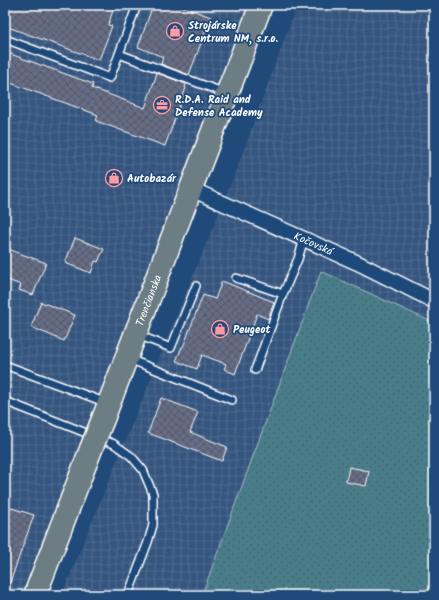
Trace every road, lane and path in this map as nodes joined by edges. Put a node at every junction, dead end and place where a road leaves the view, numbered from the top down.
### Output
1 (137, 5) edge
2 (261, 5) edge
3 (5, 39) edge
4 (119, 54) junction
5 (227, 94) junction
6 (191, 189) junction
7 (304, 238) junction
8 (236, 278) dead end
9 (196, 286) dead end
10 (283, 294) junction
11 (434, 301) edge
12 (136, 334) junction
13 (127, 358) junction
14 (5, 365) edge
15 (255, 370) dead end
16 (232, 400) dead end
17 (5, 401) edge
18 (106, 411) junction
19 (35, 595) edge
20 (128, 595) edge

1 - 4 lane
2 - 5 main road, Trenčianska
3 - 4 lane
4 - 5 lane
5 - 6 main road, Trenčianska
6 - 7 street, Kočovská
6 - 12 main road, Trenčianska
7 - 10 lane
7 - 11 street, Kočovská
8 - 10 lane
9 - 12 lane
10 - 15 lane
12 - 13 main road, Trenčianska
13 - 16 lane
13 - 18 main road, Trenčianska
14 - 18 lane
17 - 20 lane
18 - 19 main road, Trenčianska, bridge

